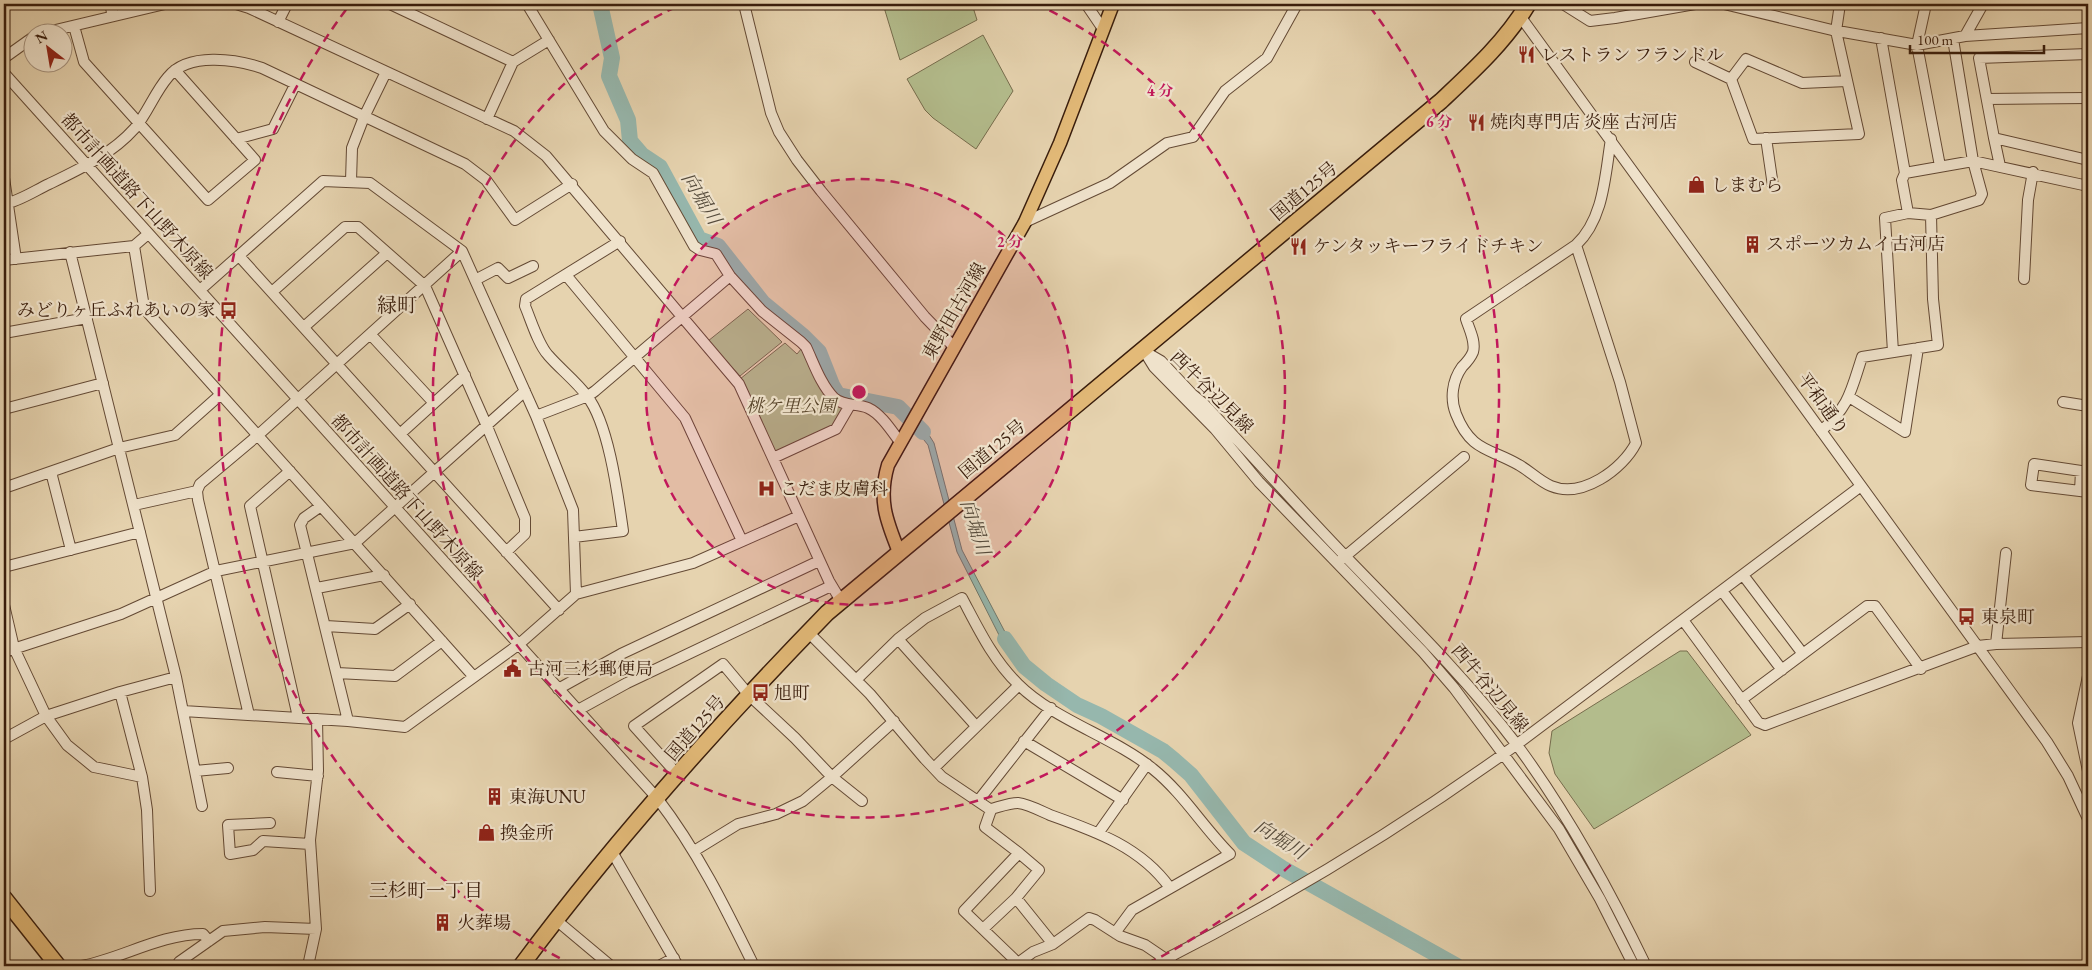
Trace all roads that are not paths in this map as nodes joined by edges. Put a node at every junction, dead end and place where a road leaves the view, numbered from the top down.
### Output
1 (110, 4) edge
2 (166, 4) edge
3 (236, 4) edge
4 (287, 4) edge
5 (390, 4) edge
6 (526, 4) edge
7 (744, 4) edge
8 (1086, 4) edge
9 (1113, 4) edge
10 (1297, 4) edge
11 (1562, 4) edge
12 (1696, 4) edge
13 (1724, 4) edge
14 (1840, 4) edge
15 (1926, 4) edge
16 (1983, 4) edge
17 (1524, 10) edge
18 (113, 16) junction
19 (278, 22) junction
20 (74, 26) joint
21 (2088, 28) edge
22 (1103, 29) junction
23 (1836, 31) junction
24 (1965, 36) junction
25 (1881, 38) junction
26 (1953, 39) junction
27 (549, 40) junction
28 (22, 45) edge
29 (1917, 45) junction
30 (2088, 54) edge
31 (4, 58) edge
32 (513, 62) junction
33 (1695, 62) dead end
34 (175, 70) junction
35 (386, 72) junction
36 (4, 73) edge
37 (1731, 79) junction
38 (1847, 80) junction
39 (295, 85) junction
40 (2088, 98) edge
41 (1987, 99) junction
42 (364, 117) junction
43 (487, 119) junction
44 (138, 123) junction
45 (1766, 138) junction
46 (1994, 138) junction
47 (236, 139) junction
48 (1611, 139) junction
49 (2088, 160) edge
50 (1974, 161) junction
51 (87, 165) junction
52 (1940, 166) junction
53 (2000, 166) junction
54 (2033, 172) junction
55 (1905, 173) junction
56 (4, 178) edge
57 (351, 181) junction
58 (572, 184) junction
59 (1773, 186) dead end
60 (2088, 186) edge
61 (6, 203) edge
62 (1908, 213) junction
63 (1931, 215) junction
64 (1025, 222) junction
65 (148, 234) junction
66 (620, 241) junction
67 (1576, 245) junction
68 (134, 246) junction
69 (462, 251) junction
70 (70, 252) junction
71 (387, 253) junction
72 (239, 256) junction
73 (16, 259) junction
74 (4, 260) edge
75 (532, 266) dead end
76 (566, 275) junction
77 (730, 276) junction
78 (2024, 279) dead end
79 (475, 280) junction
80 (425, 286) junction
81 (200, 290) junction
82 (272, 292) junction
83 (682, 315) junction
84 (87, 318) junction
85 (304, 327) junction
86 (4, 333) edge
87 (371, 335) junction
88 (954, 346) junction
89 (1918, 348) junction
90 (1142, 350) junction
91 (1894, 352) junction
92 (635, 357) junction
93 (338, 364) junction
94 (465, 376) junction
95 (103, 382) junction
96 (525, 391) junction
97 (220, 395) junction
98 (588, 396) junction
99 (1849, 397) junction
100 (298, 400) junction
101 (2063, 402) dead end
102 (434, 403) junction
103 (850, 405) junction
104 (2088, 406) edge
105 (4, 409) edge
106 (536, 416) junction
107 (486, 424) junction
108 (1821, 430) junction
109 (400, 434) junction
110 (257, 436) junction
111 (902, 439) junction
112 (120, 448) junction
113 (773, 458) junction
114 (1464, 458) dead end
115 (290, 471) junction
116 (51, 472) junction
117 (434, 472) junction
118 (1861, 486) junction
119 (4, 488) edge
120 (197, 491) junction
121 (2084, 492) edge
122 (134, 505) junction
123 (321, 506) junction
124 (395, 508) junction
125 (798, 516) junction
126 (140, 532) junction
127 (574, 537) junction
128 (742, 541) junction
129 (355, 543) junction
130 (71, 550) junction
131 (506, 552) junction
132 (898, 552) junction
133 (308, 553) junction
134 (2006, 553) dead end
135 (1341, 559) junction
136 (819, 561) junction
137 (262, 563) junction
138 (4, 567) edge
139 (216, 571) junction
140 (384, 575) junction
141 (1743, 575) junction
142 (831, 586) junction
143 (317, 588) junction
144 (1722, 591) junction
145 (576, 594) junction
146 (157, 597) junction
147 (841, 601) junction
148 (410, 604) junction
149 (4, 605) edge
150 (559, 610) junction
151 (1683, 620) junction
152 (326, 626) junction
153 (808, 632) junction
154 (898, 639) junction
155 (442, 640) junction
156 (2088, 642) edge
157 (1996, 644) junction
158 (518, 645) junction
159 (1978, 646) junction
160 (14, 648) junction
161 (4, 652) edge
162 (1803, 654) junction
163 (1921, 669) junction
164 (1782, 670) junction
165 (337, 673) junction
166 (2088, 676) edge
167 (176, 677) junction
168 (474, 677) junction
169 (856, 680) junction
170 (1019, 685) junction
171 (558, 689) junction
172 (120, 692) junction
173 (749, 695) junction
174 (1741, 700) junction
175 (1051, 708) junction
176 (578, 710) junction
177 (183, 711) junction
178 (249, 715) junction
179 (46, 716) junction
180 (298, 717) junction
181 (317, 718) junction
182 (348, 721) junction
183 (894, 721) junction
184 (976, 726) junction
185 (4, 739) edge
186 (1024, 741) junction
187 (1516, 745) junction
188 (1504, 754) junction
189 (1147, 764) junction
190 (228, 768) dead end
191 (934, 768) junction
192 (195, 771) junction
193 (2088, 771) edge
194 (277, 772) dead end
195 (678, 775) junction
196 (318, 776) junction
197 (142, 777) junction
198 (832, 777) junction
199 (657, 798) junction
200 (978, 800) junction
201 (1122, 800) junction
202 (862, 801) dead end
203 (2086, 804) edge
204 (202, 806) dead end
205 (991, 810) junction
206 (2088, 819) edge
207 (270, 823) dead end
208 (1099, 832) junction
209 (310, 844) junction
210 (611, 850) junction
211 (694, 851) junction
212 (1019, 852) junction
213 (1170, 888) junction
214 (150, 892) dead end
215 (4, 898) edge
216 (1016, 898) junction
217 (556, 920) junction
218 (316, 929) junction
219 (983, 930) junction
220 (1115, 933) junction
221 (209, 940) junction
222 (1053, 944) junction
223 (1167, 959) junction
224 (676, 962) edge
225 (58, 966) edge
226 (82, 966) edge
227 (182, 966) edge
228 (308, 966) edge
229 (521, 966) edge
230 (611, 966) edge
231 (659, 966) edge
232 (754, 966) edge
233 (1152, 966) edge
234 (1176, 966) edge
235 (1634, 966) edge
236 (1646, 966) edge

1 - 18 street
2 - 18 street
3 - 19 street
4 - 19 street
5 - 32 street
6 - 27 street
7 - 88 street
8 - 22 street
9 - 22 main road, 東野田古河線
10 - 64 street
11 - 12 street
13 - 23 street
14 - 23 street
15 - 29 street
16 - 24 street
17 - 48 street, 平和通り
17 - 90 highway, 国道125号
18 - 20 street
19 - 35 street
20 - 44 street
21 - 24 street
22 - 64 main road, 東野田古河線
23 - 25 street
23 - 38 street
24 - 26 street
25 - 29 street
25 - 55 street
26 - 29 street
26 - 50 street
27 - 32 street
27 - 77 street
28 - 31 street
29 - 52 street
30 - 41 street
32 - 43 street
33 - 37 street
34 - 39 street
34 - 44 street
34 - 47 street
35 - 42 street
35 - 43 street
36 - 51 street, 都市計画道路下山野木原線
37 - 38 street
37 - 45 street
38 - 45 street
39 - 42 street
39 - 47 street
40 - 41 street
41 - 46 street
42 - 57 street
42 - 58 street
43 - 58 street
44 - 47 street
44 - 51 street
45 - 59 street
46 - 49 street
46 - 53 street
48 - 67 street
48 - 108 street, 平和通り
50 - 52 street
50 - 53 street
50 - 63 street
51 - 61 street
51 - 65 street, 都市計画道路下山野木原線
52 - 55 street
53 - 54 street
54 - 60 street
54 - 78 street
55 - 62 street
56 - 61 street
57 - 69 street
57 - 72 street
58 - 66 street
61 - 73 street
62 - 63 street
62 - 91 street
63 - 89 street
64 - 88 main road, 東野田古河線
65 - 68 street
65 - 81 street, 都市計画道路下山野木原線
66 - 76 street
66 - 83 street
67 - 67 street
68 - 70 street
68 - 97 street
69 - 79 street
69 - 80 street
70 - 73 street
70 - 84 street
71 - 80 street
71 - 82 street
71 - 85 street
72 - 81 street
72 - 82 street
73 - 74 street
75 - 79 street
76 - 92 street
76 - 98 street
77 - 83 street
77 - 103 street
79 - 96 street
80 - 87 street
80 - 94 street
81 - 100 street, 都市計画道路下山野木原線
82 - 85 street
83 - 92 street
83 - 113 street
84 - 86 street
84 - 95 street
85 - 93 street
87 - 93 street
87 - 102 street
88 - 111 main road, 東野田古河線
89 - 91 street
89 - 99 street
90 - 132 highway, 国道125号
90 - 135 street, 西牛谷辺見線
91 - 99 street
92 - 98 street
92 - 128 street
93 - 100 street
93 - 109 street
94 - 102 street
94 - 107 street
95 - 105 street
95 - 112 street
96 - 106 street
96 - 107 street
97 - 110 street
97 - 112 street
98 - 106 street
98 - 127 street
99 - 108 street
100 - 110 street
100 - 124 street, 都市計画道路下山野木原線
101 - 104 street
102 - 109 street
103 - 111 street
103 - 113 street
106 - 127 street
107 - 117 street
107 - 131 street
108 - 118 street, 平和通り
109 - 117 street
110 - 115 street
110 - 120 street
111 - 132 main road, 東野田古河線
112 - 116 street
112 - 122 street
113 - 125 street
114 - 135 street
115 - 123 street
115 - 137 street
116 - 119 street
116 - 130 street
117 - 124 street
117 - 131 street
118 - 141 street
118 - 159 street, 平和通り
120 - 122 street
120 - 139 street
121 - 121 street
122 - 126 street
123 - 129 street
123 - 133 street
124 - 129 street
124 - 158 street, 都市計画道路下山野木原線
125 - 128 street
125 - 136 street
126 - 130 street
126 - 146 street
127 - 145 street
128 - 145 street
129 - 133 street
129 - 140 street
130 - 138 street
131 - 150 street
132 - 147 highway, 国道125号
133 - 137 street
133 - 143 street
134 - 157 street
135 - 187 street, 西牛谷辺見線
135 - 188 street, 西牛谷辺見線
136 - 142 street
136 - 171 street
137 - 139 street
137 - 180 street
139 - 146 street
139 - 178 street
140 - 143 street
140 - 148 street
141 - 144 street
141 - 162 street
142 - 147 street
142 - 176 street
143 - 152 street
144 - 151 street
144 - 164 street
145 - 150 street
146 - 160 street
146 - 167 street
147 - 153 highway, 国道125号
148 - 152 street
148 - 155 street
149 - 160 street
150 - 158 street
151 - 174 street
151 - 187 street
152 - 165 street
153 - 169 street
153 - 173 highway, 国道125号
154 - 169 street
154 - 170 street
154 - 184 street
155 - 165 street
155 - 168 street
156 - 157 street
157 - 159 street
158 - 168 street
158 - 171 street, 都市計画道路下山野木原線
159 - 163 street
159 - 203 street, 平和通り
160 - 161 street
160 - 179 street
162 - 163 street
162 - 164 street
163 - 174 street
164 - 174 street
165 - 182 street
166 - 193 street
167 - 172 street
167 - 177 street
168 - 182 street
169 - 183 street
170 - 175 street
170 - 184 street
171 - 176 street, 都市計画道路下山野木原線
172 - 179 street
172 - 197 street
173 - 195 highway, 国道125号
173 - 195 street
173 - 198 street
175 - 186 street
175 - 189 street
176 - 199 street, 都市計画道路下山野木原線
177 - 178 street
177 - 192 street
178 - 180 street
179 - 185 street
179 - 197 street
180 - 181 street
181 - 182 street
181 - 196 street
183 - 191 street
183 - 198 street
184 - 191 street
186 - 200 street
186 - 201 street
187 - 188 street
187 - 236 street, 西牛谷辺見線
188 - 223 street
188 - 235 street, 西牛谷辺見線
189 - 201 street
189 - 213 street
190 - 192 street
191 - 200 street
192 - 204 street
194 - 196 street
195 - 199 highway, 国道125号
196 - 209 street
197 - 214 street
198 - 202 street
198 - 211 street
199 - 210 highway, 国道125号
199 - 211 street, 都市計画道路下山野木原線
200 - 205 street
201 - 208 street
203 - 206 street, 平和通り
205 - 208 street
205 - 212 street
207 - 209 street
208 - 213 street
209 - 218 street
210 - 217 highway, 国道125号
210 - 224 street
211 - 232 street, 都市計画道路下山野木原線
212 - 216 street
212 - 219 street
213 - 220 street
215 - 225 highway
216 - 219 street
216 - 222 street
217 - 229 highway, 国道125号
217 - 230 street
218 - 221 street
218 - 228 street
219 - 222 street
220 - 222 street
220 - 223 street
221 - 226 street
221 - 227 street
223 - 233 street
223 - 234 street
224 - 231 street

